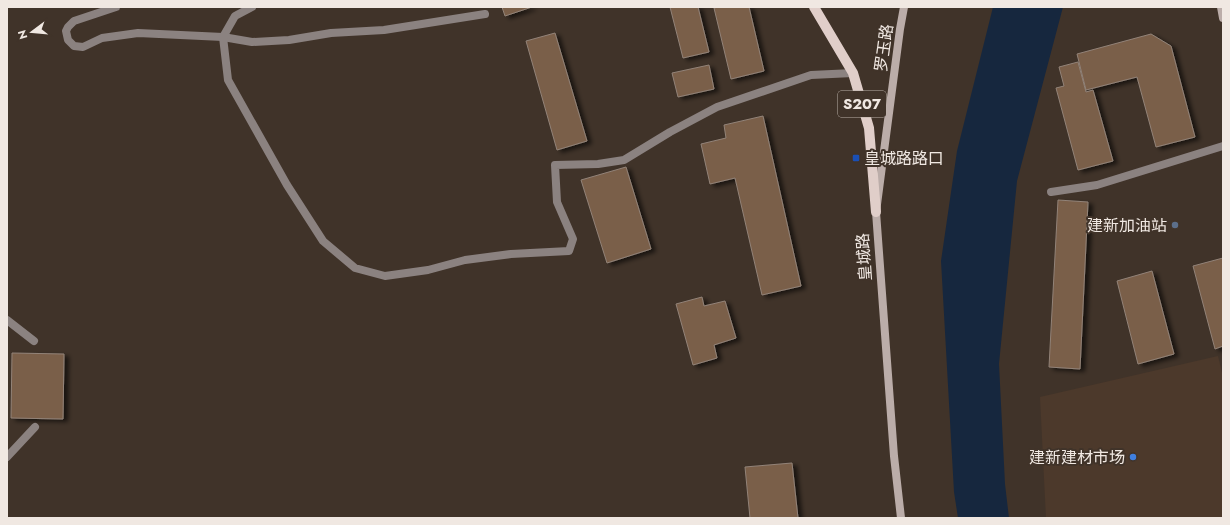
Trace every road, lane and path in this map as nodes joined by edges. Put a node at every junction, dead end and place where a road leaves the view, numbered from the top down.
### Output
1 (116, 7) edge
2 (252, 7) edge
3 (814, 7) edge
4 (904, 7) edge
5 (1221, 7) edge
6 (485, 14) dead end
7 (1223, 18) edge
8 (222, 37) junction
9 (853, 73) junction
10 (1223, 146) edge
11 (1051, 192) dead end
12 (876, 212) junction
13 (7, 320) edge
14 (34, 342) dead end
15 (34, 427) dead end
16 (7, 457) edge
17 (901, 518) edge

1 - 8 street
2 - 8 street
3 - 9 main road, 皇城路 / S207
4 - 12 main road, 罗玉路
5 - 7 main road
6 - 8 street
8 - 9 street
9 - 12 main road, 皇城路 / S207
10 - 11 street
12 - 17 main road, 皇城路
13 - 14 street
15 - 16 street

